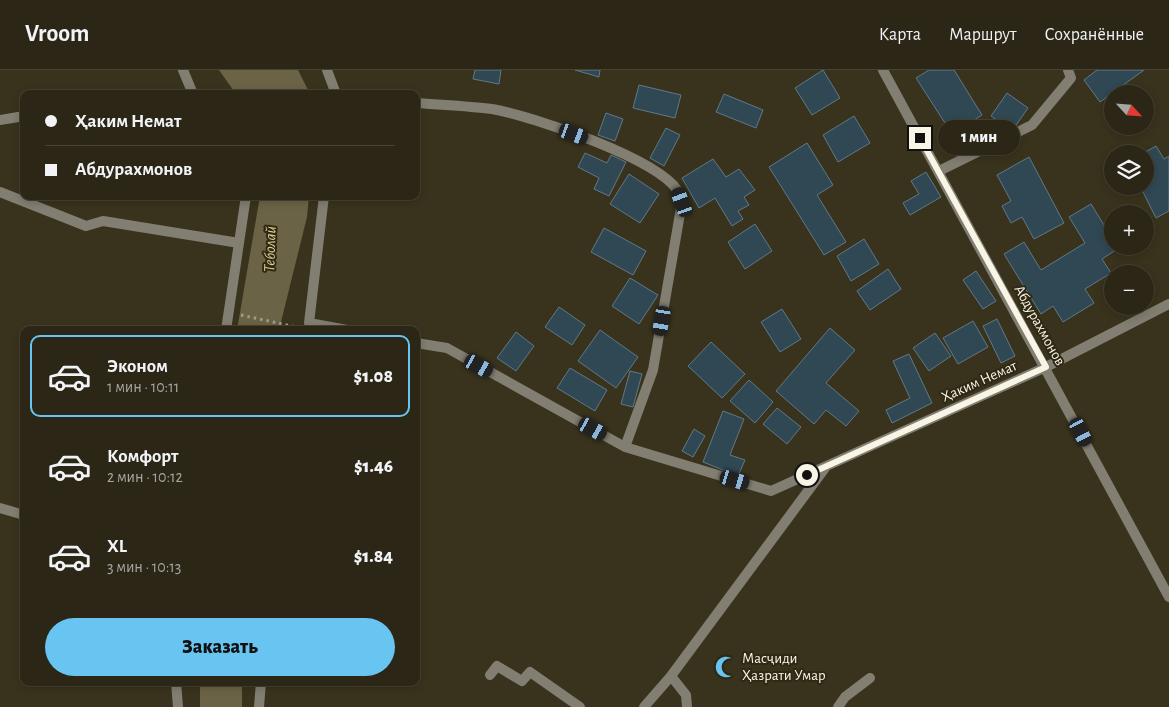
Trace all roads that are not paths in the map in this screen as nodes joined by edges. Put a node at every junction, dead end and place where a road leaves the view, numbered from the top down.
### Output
1 (182, 70) edge
2 (327, 70) edge
3 (883, 70) edge
4 (1068, 70) edge
5 (191, 90) edge
6 (334, 90) edge
7 (420, 103) edge
8 (20, 117) edge
9 (0, 120) edge
10 (939, 171) junction
11 (0, 192) edge
12 (20, 200) edge
13 (20, 200) edge
14 (245, 200) edge
15 (323, 200) edge
16 (239, 243) junction
17 (1169, 304) edge
18 (227, 326) edge
19 (307, 326) edge
20 (420, 343) edge
21 (1046, 367) junction
22 (625, 447) junction
23 (825, 467) junction
24 (0, 508) edge
25 (20, 514) edge
26 (1169, 597) edge
27 (490, 675) dead end
28 (671, 676) junction
29 (870, 678) dead end
30 (176, 686) edge
31 (260, 686) edge
32 (178, 707) edge
33 (260, 707) edge
34 (580, 707) edge
35 (644, 707) edge
36 (686, 707) edge
37 (838, 707) edge

1 - 5 street
2 - 6 street
3 - 10 street, Абдурахмонов
4 - 10 street
7 - 22 street
8 - 9 street
10 - 21 street, Абдурахмонов
11 - 13 street
12 - 16 street
14 - 16 street
15 - 19 street
16 - 18 street
17 - 21 street, Ҳаким Немат
20 - 22 street, Ҳаким Немат
21 - 23 street, Ҳаким Немат
21 - 26 street, Абдурахмонов
22 - 23 street, Ҳаким Немат
23 - 28 street
24 - 25 street
27 - 34 street
28 - 35 street
28 - 36 street
29 - 37 street
30 - 32 street
31 - 33 street

